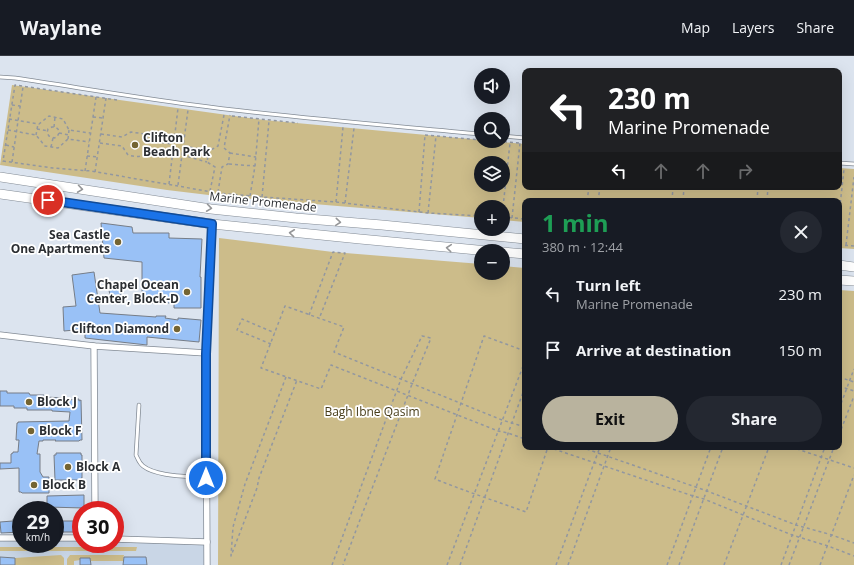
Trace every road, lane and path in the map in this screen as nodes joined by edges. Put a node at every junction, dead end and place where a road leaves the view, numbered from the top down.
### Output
1 (0, 77) edge
2 (15, 86) dead end
3 (23, 87) dead end
4 (96, 97) dead end
5 (106, 98) dead end
6 (12, 105) junction
7 (20, 106) junction
8 (178, 108) dead end
9 (188, 110) dead end
10 (224, 114) dead end
11 (230, 116) dead end
12 (55, 117) junction
13 (93, 117) junction
14 (103, 118) junction
15 (9, 119) junction
16 (259, 119) dead end
17 (18, 121) junction
18 (269, 121) dead end
19 (38, 124) junction
20 (54, 127) junction
21 (343, 127) dead end
22 (354, 128) dead end
23 (37, 129) dead end
24 (8, 130) junction
25 (69, 130) junction
26 (48, 131) junction
27 (16, 132) junction
28 (90, 132) junction
29 (59, 133) junction
30 (474, 133) edge
31 (101, 134) junction
32 (36, 135) junction
33 (68, 135) junction
34 (425, 135) dead end
35 (436, 136) dead end
36 (510, 137) edge
37 (52, 138) junction
38 (522, 138) edge
39 (68, 139) junction
40 (89, 142) junction
41 (100, 143) junction
42 (510, 143) edge
43 (173, 144) junction
44 (520, 144) joint
45 (5, 145) junction
46 (183, 146) junction
47 (14, 147) junction
48 (51, 147) junction
49 (509, 148) edge
50 (209, 151) junction
51 (172, 153) junction
52 (230, 153) junction
53 (182, 155) junction
54 (87, 156) junction
55 (98, 157) junction
56 (256, 157) junction
57 (12, 162) junction
58 (207, 162) junction
59 (842, 163) edge
60 (228, 164) junction
61 (854, 164) edge
62 (255, 166) junction
63 (844, 169) dead end
64 (85, 171) junction
65 (95, 172) dead end
66 (0, 177) edge
67 (854, 177) edge
68 (169, 184) junction
69 (178, 185) junction
70 (842, 187) edge
71 (210, 191) junction
72 (218, 192) junction
73 (0, 194) edge
74 (250, 196) junction
75 (262, 198) junction
76 (504, 200) edge
77 (336, 202) junction
78 (345, 203) dead end
79 (419, 212) junction
80 (428, 213) junction
81 (474, 216) edge
82 (512, 218) joint
83 (522, 219) edge
84 (212, 224) junction
85 (522, 239) edge
86 (842, 245) edge
87 (846, 245) junction
88 (854, 246) edge
89 (474, 250) edge
90 (510, 253) edge
91 (522, 254) edge
92 (842, 266) edge
93 (854, 266) edge
94 (842, 280) edge
95 (854, 281) edge
96 (309, 315) junction
97 (319, 318) junction
98 (275, 333) junction
99 (0, 335) edge
100 (271, 344) junction
101 (94, 346) junction
102 (522, 350) edge
103 (206, 354) junction
104 (522, 369) edge
105 (854, 369) edge
106 (286, 377) junction
107 (842, 378) edge
108 (297, 380) junction
109 (402, 380) junction
110 (850, 380) junction
111 (854, 382) edge
112 (412, 384) junction
113 (842, 387) edge
114 (847, 389) junction
115 (398, 391) junction
116 (854, 391) edge
117 (408, 395) junction
118 (522, 395) edge
119 (854, 396) edge
120 (842, 402) edge
121 (461, 403) junction
122 (139, 405) dead end
123 (457, 415) junction
124 (502, 420) junction
125 (512, 423) junction
126 (522, 426) edge
127 (842, 427) edge
128 (498, 431) junction
129 (508, 433) junction
130 (522, 438) edge
131 (547, 450) edge
132 (557, 450) edge
133 (590, 450) edge
134 (599, 450) edge
135 (610, 450) edge
136 (710, 450) edge
137 (722, 450) edge
138 (768, 450) edge
139 (800, 450) edge
140 (824, 450) edge
141 (833, 450) edge
142 (598, 453) junction
143 (608, 456) junction
144 (821, 457) junction
145 (830, 460) junction
146 (594, 463) junction
147 (604, 466) junction
148 (854, 468) edge
149 (854, 475) edge
150 (206, 478) junction
151 (696, 488) junction
152 (707, 491) junction
153 (474, 494) junction
154 (693, 496) junction
155 (485, 497) junction
156 (704, 499) junction
157 (95, 501) edge
158 (747, 506) junction
159 (743, 516) junction
160 (796, 525) junction
161 (804, 527) junction
162 (792, 535) junction
163 (832, 535) junction
164 (800, 537) junction
165 (0, 538) edge
166 (12, 538) edge
167 (124, 539) edge
168 (207, 542) junction
169 (854, 543) edge
170 (828, 546) junction
171 (854, 556) edge
172 (207, 565) edge
173 (332, 565) edge
174 (343, 565) edge
175 (447, 565) edge
176 (460, 565) edge
177 (556, 565) edge
178 (568, 565) edge
179 (667, 565) edge
180 (679, 565) edge
181 (724, 565) edge
182 (780, 565) edge
183 (789, 565) edge
184 (820, 565) edge

1 - 30 lane
2 - 6 path
3 - 7 path
4 - 13 path
5 - 14 path
6 - 7 path
6 - 15 path
7 - 17 path
8 - 43 path
9 - 46 path
10 - 50 path
11 - 52 path
12 - 19 path
12 - 20 path
12 - 25 path
13 - 14 path
13 - 28 path
14 - 31 path
15 - 17 path
15 - 24 path
16 - 56 path
17 - 19 path
17 - 27 path
18 - 75 path
19 - 32 path
20 - 26 path
20 - 29 path
21 - 77 path
22 - 78 path
23 - 26 path
24 - 27 path
24 - 45 path
25 - 28 path
25 - 33 path
26 - 37 path
27 - 32 path
27 - 47 path
28 - 40 path
29 - 33 path
29 - 37 path
31 - 41 path
31 - 43 path
32 - 48 path
33 - 39 path
34 - 79 path
35 - 80 path
36 - 38 lane
37 - 48 path
39 - 40 path
39 - 48 path
40 - 54 path
41 - 51 path
41 - 55 path
42 - 44 path
43 - 51 path
44 - 82 path
45 - 47 path
45 - 57 path
46 - 50 path
46 - 53 path
47 - 57 path
49 - 76 path
50 - 58 path
51 - 68 path
52 - 56 path
52 - 60 path
53 - 58 path
53 - 69 path
54 - 55 path
54 - 64 path
55 - 65 path
56 - 62 path
57 - 64 path
58 - 71 path
59 - 61 lane
60 - 62 path
60 - 72 path
62 - 74 path
63 - 70 path
64 - 68 path
66 -> 85 main road, Marine Promenade
67 - 87 path
68 - 69 path
69 - 71 path
71 - 72 path
72 - 74 path
73 - 84 main road
74 - 75 path
75 - 77 path
77 - 79 path
79 - 80 path
80 - 81 path
82 - 83 path
89 -> 84 main road
84 - 103 street
86 - 87 path
87 - 88 path
90 - 91 main road
92 - 93 main road
94 - 95 main road
96 - 97 path
96 - 97 path
96 - 98 path
97 - 109 path
98 - 100 path
98 - 100 path
99 - 101 street
100 - 106 path
101 - 103 street
101 - 157 street
102 - 121 path
103 - 150 street
104 - 124 path
105 - 110 path
106 - 108 path
106 - 108 path
107 - 110 path
108 - 115 path
109 - 112 path
109 - 112 path
109 - 115 path
110 - 111 path
110 - 114 path
112 - 117 path
112 - 121 path
113 - 114 path
114 - 116 path
114 - 120 path
115 - 117 path
115 - 173 path
117 - 123 path
117 - 174 path
118 - 125 path
119 - 127 path
121 - 123 path
121 - 124 path
122 - 150 lane
123 - 128 path
123 - 153 path
124 - 125 path
124 - 128 path
125 - 126 path
125 - 129 path
128 - 129 path
128 - 153 path
129 - 130 path
129 - 155 path
131 - 155 path
132 - 146 path
133 - 142 path
134 - 142 path
135 - 143 path
136 - 151 path
137 - 152 path
138 - 158 path
139 - 144 path
140 - 144 path
141 - 145 path
142 - 143 path
142 - 146 path
143 - 147 path
143 - 151 path
144 - 145 path
144 - 160 path
145 - 148 path
145 - 161 path
146 - 147 path
146 - 177 path
147 - 154 path
147 - 178 path
149 - 163 path
150 - 168 street
151 - 152 path
151 - 154 path
152 - 156 path
152 - 158 path
153 - 155 path
153 - 175 path
154 - 156 path
154 - 179 path
155 - 176 path
156 - 159 path
156 - 180 path
158 - 159 path
158 - 160 path
159 - 162 path
159 - 181 path
160 - 161 path
160 - 162 path
161 - 163 path
161 - 164 path
162 - 164 path
162 - 182 path
163 - 169 path
163 - 170 path
164 - 170 path
164 - 183 path
165 - 166 street
167 - 168 street
168 - 172 street
170 - 171 path
170 - 184 path

